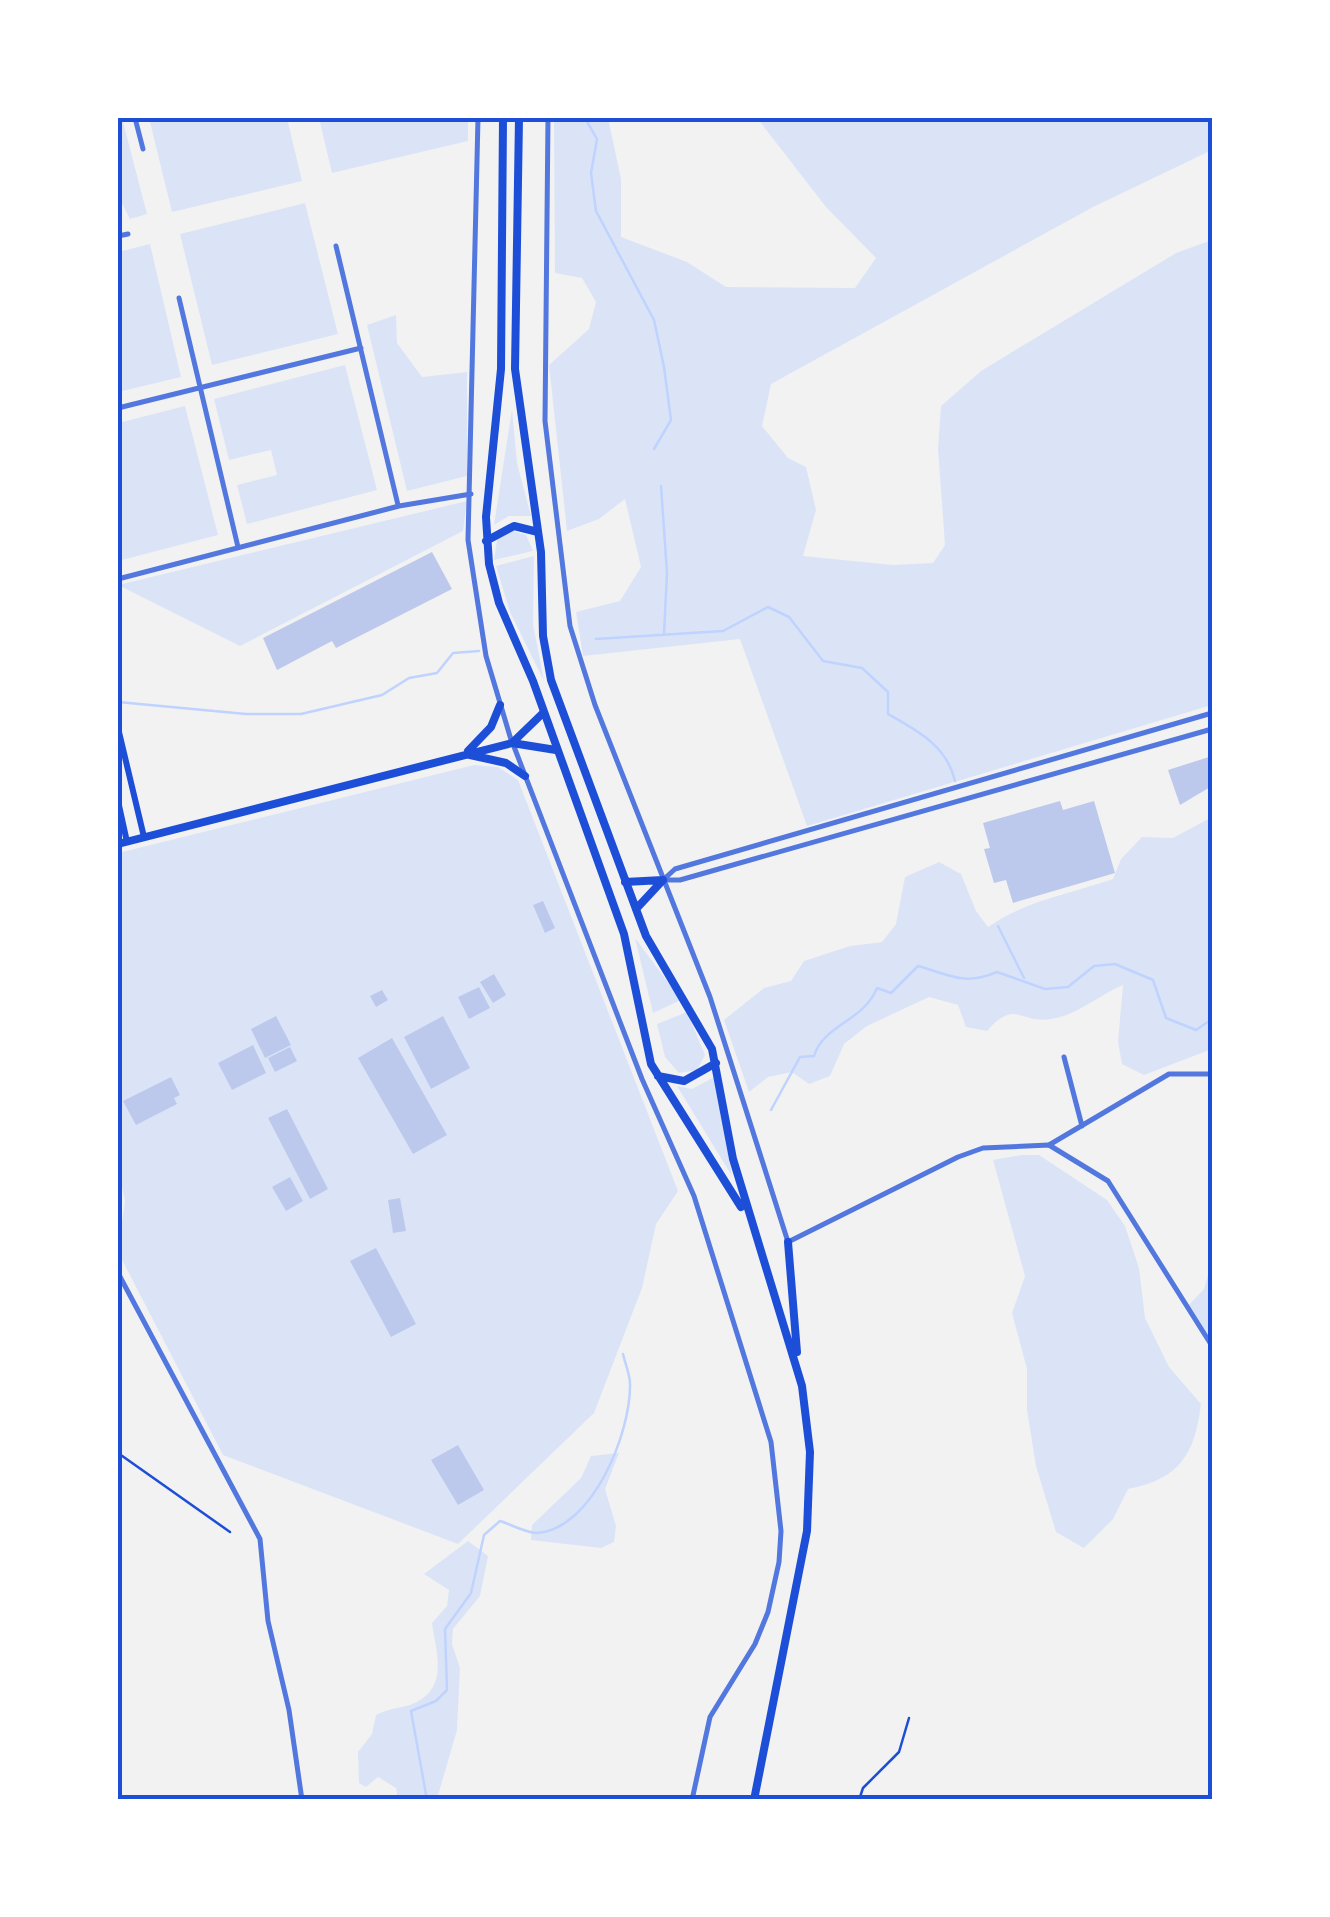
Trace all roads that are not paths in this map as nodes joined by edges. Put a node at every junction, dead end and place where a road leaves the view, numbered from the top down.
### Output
1 (135, 118) edge
2 (478, 118) edge
3 (503, 118) edge
4 (519, 118) edge
5 (548, 118) edge
6 (142, 149) dead end
7 (128, 234) dead end
8 (118, 236) edge
9 (336, 246) dead end
10 (179, 298) dead end
11 (361, 348) junction
12 (200, 388) junction
13 (118, 408) edge
14 (471, 494) junction
15 (399, 506) junction
16 (538, 532) junction
17 (486, 541) junction
18 (238, 547) junction
19 (118, 579) edge
20 (500, 704) junction
21 (1212, 712) edge
22 (543, 713) junction
23 (118, 728) edge
24 (1212, 729) edge
25 (512, 743) junction
26 (556, 750) junction
27 (465, 754) junction
28 (525, 776) junction
29 (118, 801) edge
30 (144, 837) junction
31 (122, 843) edge
32 (663, 880) junction
33 (625, 882) junction
34 (636, 909) junction
35 (1064, 1058) dead end
36 (716, 1063) junction
37 (1212, 1074) edge
38 (658, 1076) junction
39 (1082, 1126) junction
40 (1048, 1145) junction
41 (118, 1189) edge
42 (750, 1224) junction
43 (118, 1227) edge
44 (788, 1242) junction
45 (118, 1273) edge
46 (1212, 1346) edge
47 (798, 1367) junction
48 (302, 1800) edge
49 (692, 1800) edge
50 (754, 1800) edge

1 - 6 street
2 - 14 street
3 - 17 main road
4 - 16 main road
5 - 32 street
7 - 8 street
9 - 11 street
10 - 12 street
11 - 12 street
11 - 15 street
12 - 13 street
12 - 18 street
14 - 15 street
14 - 20 street
15 - 18 street
16 - 17 main road
16 - 33 main road
17 - 22 main road
18 - 19 street
20 - 25 street
20 - 27 main road
21 - 32 street
22 - 25 main road
22 - 26 main road
23 - 30 main road
24 - 32 street
25 - 26 main road
25 - 27 main road
25 - 28 street
26 - 38 main road
27 - 28 main road
27 - 30 main road
28 - 49 street
29 - 31 main road
30 - 31 main road
32 - 33 main road
32 - 34 main road
32 - 44 street
33 - 34 main road
34 - 36 main road
35 - 39 street
36 - 38 main road
36 - 42 main road
37 - 39 street
38 - 42 main road
39 - 40 street
40 - 44 street
40 - 46 street
41 - 43 street
42 - 47 main road
44 - 47 main road
45 - 48 street
47 - 50 main road

